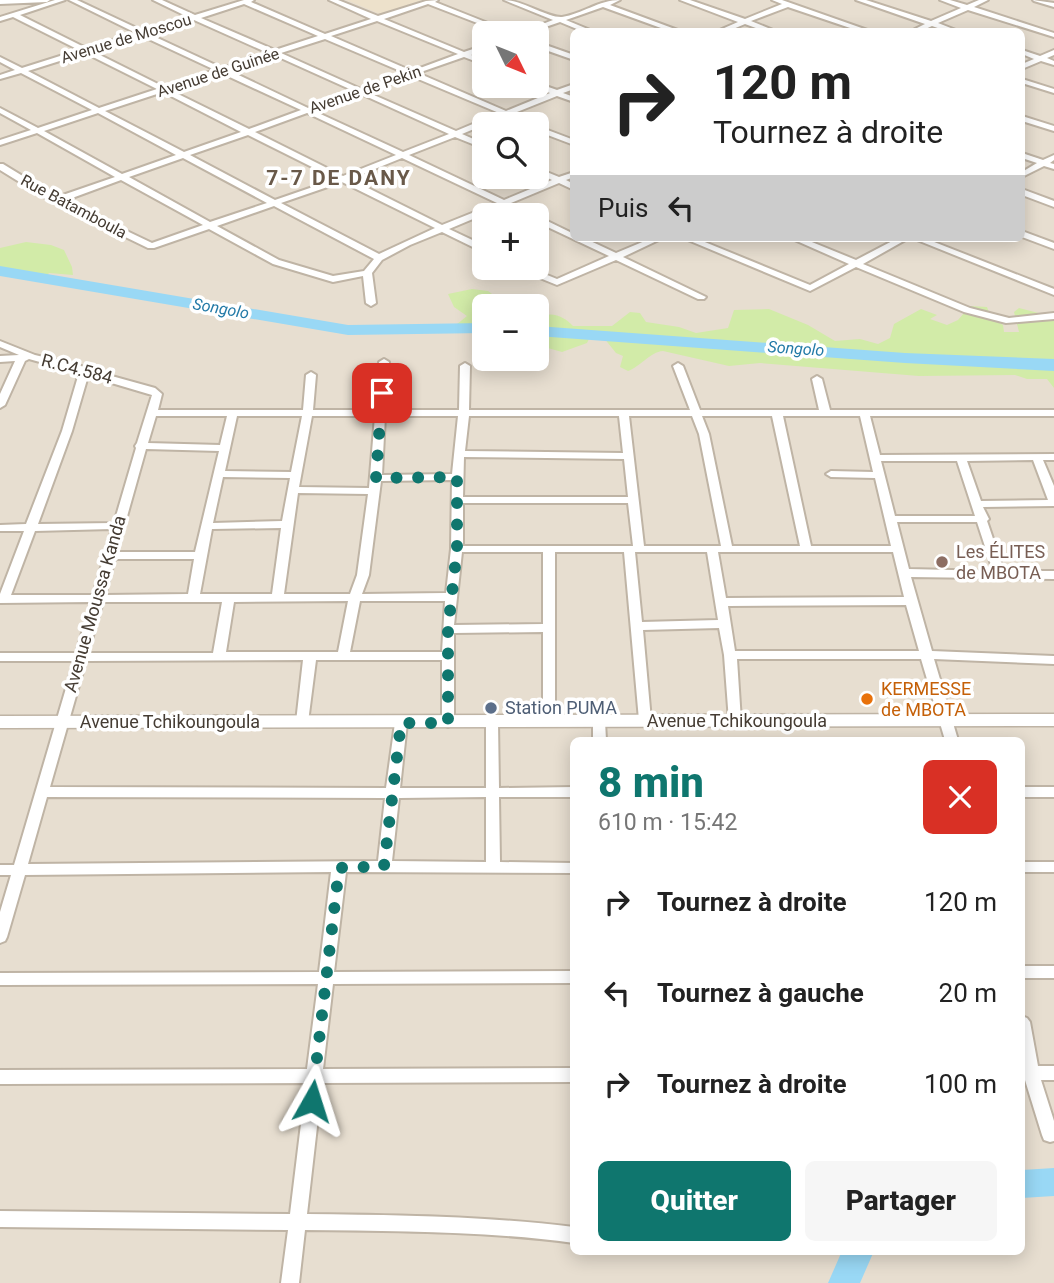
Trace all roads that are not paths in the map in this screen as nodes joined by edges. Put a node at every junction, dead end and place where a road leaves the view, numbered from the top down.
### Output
1 (47, 0) edge
2 (62, 0) edge
3 (72, 0) edge
4 (156, 0) edge
5 (331, 0) edge
6 (507, 0) edge
7 (617, 0) edge
8 (683, 0) edge
9 (775, 0) edge
10 (799, 0) edge
11 (859, 0) edge
12 (943, 0) edge
13 (985, 0) edge
14 (1036, 0) edge
15 (248, 1) edge
16 (432, 1) edge
17 (0, 2) edge
18 (788, 4) junction
19 (604, 5) junction
20 (1054, 5) edge
21 (968, 8) junction
22 (14, 15) junction
23 (195, 17) junction
24 (0, 19) edge
25 (380, 19) junction
26 (561, 19) junction
27 (480, 21) edge
28 (744, 21) junction
29 (550, 23) edge
30 (932, 23) junction
31 (582, 28) edge
32 (669, 28) edge
33 (727, 28) edge
34 (764, 28) edge
35 (858, 28) edge
36 (921, 28) edge
37 (946, 28) edge
38 (142, 33) junction
39 (1054, 34) edge
40 (326, 37) junction
41 (550, 49) edge
42 (84, 50) junction
43 (472, 52) edge
44 (1054, 52) edge
45 (276, 53) junction
46 (1025, 53) edge
47 (464, 55) junction
48 (570, 56) edge
49 (0, 58) edge
50 (472, 58) edge
51 (1041, 58) junction
52 (1054, 63) edge
53 (1025, 66) edge
54 (221, 70) junction
55 (22, 71) junction
56 (410, 74) junction
57 (0, 77) edge
58 (1025, 82) edge
59 (570, 88) edge
60 (162, 90) junction
61 (550, 90) edge
62 (359, 91) junction
63 (1054, 91) edge
64 (557, 93) junction
65 (570, 98) edge
66 (0, 110) edge
67 (98, 110) junction
68 (306, 110) junction
69 (501, 112) edge
70 (511, 112) edge
71 (1025, 119) edge
72 (472, 127) edge
73 (1054, 129) edge
74 (36, 131) junction
75 (246, 132) junction
76 (549, 133) edge
77 (454, 134) junction
78 (570, 141) edge
79 (472, 142) edge
80 (0, 143) edge
81 (183, 155) junction
82 (401, 155) junction
83 (1025, 157) edge
84 (1054, 157) edge
85 (1043, 163) junction
86 (0, 166) edge
87 (1054, 167) edge
88 (1025, 173) edge
89 (549, 175) edge
90 (570, 176) edge
91 (120, 177) junction
92 (343, 179) junction
93 (560, 180) junction
94 (570, 185) edge
95 (1025, 193) edge
96 (58, 200) junction
97 (505, 203) joint
98 (277, 204) junction
99 (1054, 204) edge
100 (472, 217) edge
101 (549, 225) edge
102 (210, 227) junction
103 (443, 229) junction
104 (570, 235) edge
105 (1025, 235) edge
106 (586, 242) edge
107 (650, 242) edge
108 (697, 242) edge
109 (804, 242) edge
110 (897, 242) edge
111 (927, 242) edge
112 (472, 244) edge
113 (1054, 246) edge
114 (618, 257) junction
115 (379, 258) junction
116 (856, 264) junction
117 (367, 273) junction
118 (549, 279) edge
119 (1053, 290) edge
120 (701, 297) dead end
121 (371, 303) dead end
122 (1054, 316) edge
123 (0, 344) edge
124 (32, 357) junction
125 (21, 358) junction
126 (0, 359) edge
127 (384, 362) dead end
128 (465, 366) dead end
129 (678, 366) dead end
130 (85, 370) junction
131 (311, 375) dead end
132 (817, 379) dead end
133 (155, 392) joint
134 (0, 405) edge
135 (233, 412) junction
136 (308, 412) junction
137 (464, 412) junction
138 (825, 412) junction
139 (151, 413) junction
140 (379, 413) junction
141 (697, 413) junction
142 (778, 413) junction
143 (864, 413) junction
144 (1054, 413) edge
145 (624, 414) junction
146 (139, 446) junction
147 (225, 448) junction
148 (461, 454) junction
149 (629, 456) junction
150 (1037, 457) junction
151 (1054, 457) edge
152 (874, 458) junction
153 (961, 458) junction
154 (219, 474) junction
155 (831, 474) dead end
156 (296, 475) junction
157 (879, 475) junction
158 (457, 477) junction
159 (376, 478) junction
160 (294, 490) junction
161 (373, 491) junction
162 (457, 500) junction
163 (634, 500) junction
164 (1054, 501) edge
165 (978, 504) junction
166 (890, 519) junction
167 (983, 519) junction
168 (288, 524) junction
169 (118, 526) junction
170 (209, 526) junction
171 (0, 528) edge
172 (29, 528) junction
173 (712, 548) junction
174 (727, 548) junction
175 (457, 549) junction
176 (549, 549) junction
177 (634, 549) junction
178 (806, 549) junction
179 (899, 549) junction
180 (111, 555) junction
181 (200, 556) junction
182 (904, 573) junction
183 (1000, 575) junction
184 (1054, 575) edge
185 (194, 597) junction
186 (278, 597) junction
187 (355, 597) junction
188 (450, 597) junction
189 (2, 598) edge
190 (229, 598) junction
191 (96, 600) junction
192 (911, 601) junction
193 (722, 602) junction
194 (726, 624) junction
195 (636, 626) junction
196 (549, 628) junction
197 (448, 629) junction
198 (730, 655) junction
199 (926, 655) junction
200 (219, 656) junction
201 (310, 656) junction
202 (343, 656) junction
203 (448, 656) junction
204 (0, 657) edge
205 (79, 657) junction
206 (1054, 660) edge
207 (645, 720) junction
208 (1054, 720) edge
209 (735, 721) junction
210 (0, 722) edge
211 (61, 722) junction
212 (302, 722) junction
213 (492, 722) junction
214 (548, 722) junction
215 (598, 722) junction
216 (944, 722) junction
217 (401, 723) junction
218 (448, 723) junction
219 (600, 737) edge
220 (950, 737) edge
221 (41, 792) junction
222 (570, 792) edge
223 (1025, 792) edge
224 (1054, 792) edge
225 (492, 793) junction
226 (391, 794) junction
227 (384, 866) junction
228 (1025, 867) edge
229 (1054, 867) edge
230 (339, 868) junction
231 (493, 868) junction
232 (570, 869) edge
233 (0, 870) edge
234 (21, 870) junction
235 (0, 937) edge
236 (1025, 972) edge
237 (1054, 972) edge
238 (570, 977) edge
239 (0, 979) edge
240 (328, 979) junction
241 (1026, 1073) edge
242 (1054, 1073) edge
243 (570, 1075) edge
244 (315, 1076) junction
245 (0, 1077) edge
246 (1049, 1135) dead end
247 (0, 1219) edge
248 (299, 1222) junction
249 (570, 1234) edge
250 (290, 1283) edge

1 - 17 street
2 - 22 street
3 - 38 street
4 - 23 street
5 - 25 street
6 - 26 street
7 - 19 street
8 - 28 street
9 - 18 street
10 - 18 street
11 - 30 street
12 - 21 street
13 - 21 street
14 - 20 street
15 - 23 street, Avenue de Moscou
15 - 40 street
16 - 25 street, Avenue de Guinée
16 - 27 street
18 - 28 street
18 - 35 street
19 - 26 street
19 - 32 street
21 - 30 street
21 - 39 street
22 - 24 street
22 - 42 street
23 - 38 street, Avenue de Moscou
23 - 45 street
25 - 40 street, Avenue de Guinée
25 - 47 street
26 - 29 street
26 - 31 street
28 - 33 street
28 - 34 street
30 - 36 street
30 - 37 street
38 - 42 street, Avenue de Moscou
38 - 54 street
40 - 45 street, Avenue de Guinée
40 - 56 street
41 - 48 street
42 - 55 street, Avenue de Moscou
42 - 60 street
43 - 47 street, Avenue de Pekin
44 - 51 street
45 - 54 street, Avenue de Guinée
45 - 62 street
46 - 51 street
47 - 50 street
47 - 56 street, Avenue de Pekin
49 - 55 street
51 - 52 street
51 - 53 street
54 - 60 street, Avenue de Guinée
54 - 68 street
55 - 57 street, Avenue de Moscou
55 - 67 street
56 - 62 street, Avenue de Pekin
56 - 69 street
58 - 63 street
59 - 64 street
60 - 67 street, Avenue de Guinée
60 - 75 street
61 - 64 street
62 - 68 street, Avenue de Pekin
62 - 77 street
64 - 65 street
64 - 70 street
66 - 74 street
67 - 74 street, Avenue de Guinée
67 - 81 street
68 - 75 street, Avenue de Pekin
68 - 82 street
71 - 73 street
72 - 77 street
74 - 80 street, Avenue de Guinée
74 - 91 street
75 - 81 street, Avenue de Pekin
75 - 92 street
76 - 78 street
77 - 79 street
77 - 82 street
81 - 91 street, Avenue de Pekin
81 - 98 street
82 - 92 street
82 - 97 street
83 - 85 street
84 - 85 street
85 - 87 street
85 - 88 street
86 - 96 street, Rue Batamboula
89 - 93 street
90 - 93 street
91 - 96 street, Avenue de Pekin
91 - 102 street
92 - 98 street
92 - 103 street
93 - 94 street
93 - 97 street
95 - 99 street
96 - 102 street, Rue Batamboula
98 - 102 street
98 - 115 street
100 - 103 street
101 - 104 street
102 - 117 street
103 - 112 street
103 - 115 street
105 - 113 street
106 - 114 street
107 - 114 street
108 - 116 street
109 - 116 street
110 - 116 street
111 - 119 street
114 - 118 street
114 - 120 street
115 - 117 street
116 - 122 street
117 - 121 street
123 - 124 street, R.C4.584
124 - 125 street
124 - 130 street, R.C4.584
125 - 126 street
125 - 134 street
127 - 140 street
128 - 137 street
129 - 141 street
130 - 133 street, R.C4.584
130 - 172 street
131 - 136 street
132 - 138 street
133 - 139 street, Avenue Moussa Kanda
135 - 136 street
135 - 139 street
135 - 147 street
136 - 140 street
136 - 156 street
137 - 140 street
137 - 145 street
137 - 148 street
138 - 142 street
138 - 143 street
139 - 146 street, Avenue Moussa Kanda
140 - 159 street
141 - 142 street
141 - 145 street
141 - 174 street
142 - 178 street
143 - 144 street
143 - 152 street
145 - 149 street
146 - 147 street
146 - 169 street, Avenue Moussa Kanda
147 - 154 street
148 - 149 street
148 - 158 street
149 - 163 street
150 - 151 street
150 - 153 street
150 - 164 street
152 - 153 street
152 - 157 street
153 - 165 street
154 - 156 street
154 - 170 street
155 - 157 street
156 - 160 street
157 - 166 street
158 - 159 street
158 - 162 street
159 - 161 street
160 - 161 street
160 - 168 street
161 - 187 street
162 - 163 street
162 - 175 street
163 - 177 street
164 - 165 street
165 - 167 street
166 - 167 street
166 - 179 street
167 - 183 street
168 - 170 street
168 - 186 street
169 - 172 street
169 - 180 street, Avenue Moussa Kanda
170 - 181 street
171 - 172 street
172 - 189 street
173 - 174 street
173 - 177 street
173 - 193 street
174 - 178 street
175 - 176 street
175 - 188 street
176 - 177 street
176 - 196 street
177 - 195 street
178 - 179 street
179 - 182 street
180 - 181 street
180 - 191 street, Avenue Moussa Kanda
181 - 185 street
182 - 183 street
182 - 192 street
183 - 184 street
185 - 190 street
185 - 191 street
186 - 187 street
186 - 190 street
187 - 188 street
187 - 202 street
188 - 197 street
189 - 191 street
190 - 200 street
191 - 205 street, Avenue Moussa Kanda
192 - 193 street
192 - 199 street
193 - 194 street
194 - 195 street
194 - 198 street
195 - 207 street
196 - 197 street
196 - 214 street
197 - 203 street
198 - 199 street
198 - 209 street
199 - 206 street
199 - 216 street
200 - 201 street
200 - 205 street
201 - 202 street
201 - 212 street
202 - 203 street
203 - 218 street
204 - 205 street
205 - 211 street, Avenue Moussa Kanda
207 - 209 street, Avenue Tchikoungoula
207 - 215 street, Avenue Tchikoungoula
208 - 216 street, Avenue Tchikoungoula
209 - 216 street, Avenue Tchikoungoula
210 - 211 street, Avenue Tchikoungoula
211 - 212 street, Avenue Tchikoungoula
211 - 221 street, Avenue Moussa Kanda
212 - 217 street, Avenue Tchikoungoula
213 - 214 street, Avenue Tchikoungoula
213 - 218 street, Avenue Tchikoungoula
213 - 225 street
214 - 215 street, Avenue Tchikoungoula
215 - 219 street
216 - 220 street
217 - 218 street, Avenue Tchikoungoula
217 - 226 street
221 - 226 street
221 - 234 street, Avenue Moussa Kanda
222 - 225 street
223 - 224 street
225 - 226 street
225 - 231 street
226 - 227 street
227 - 230 street
227 - 231 street
228 - 229 street
230 - 234 street
230 - 240 street
231 - 232 street
233 - 234 street
234 - 235 street, Avenue Moussa Kanda
236 - 237 street
238 - 240 street
239 - 240 street
240 - 244 street
241 - 242 street
241 - 246 street
243 - 244 street
244 - 245 street
244 - 248 street
247 - 248 street
248 - 249 street
248 - 250 street

